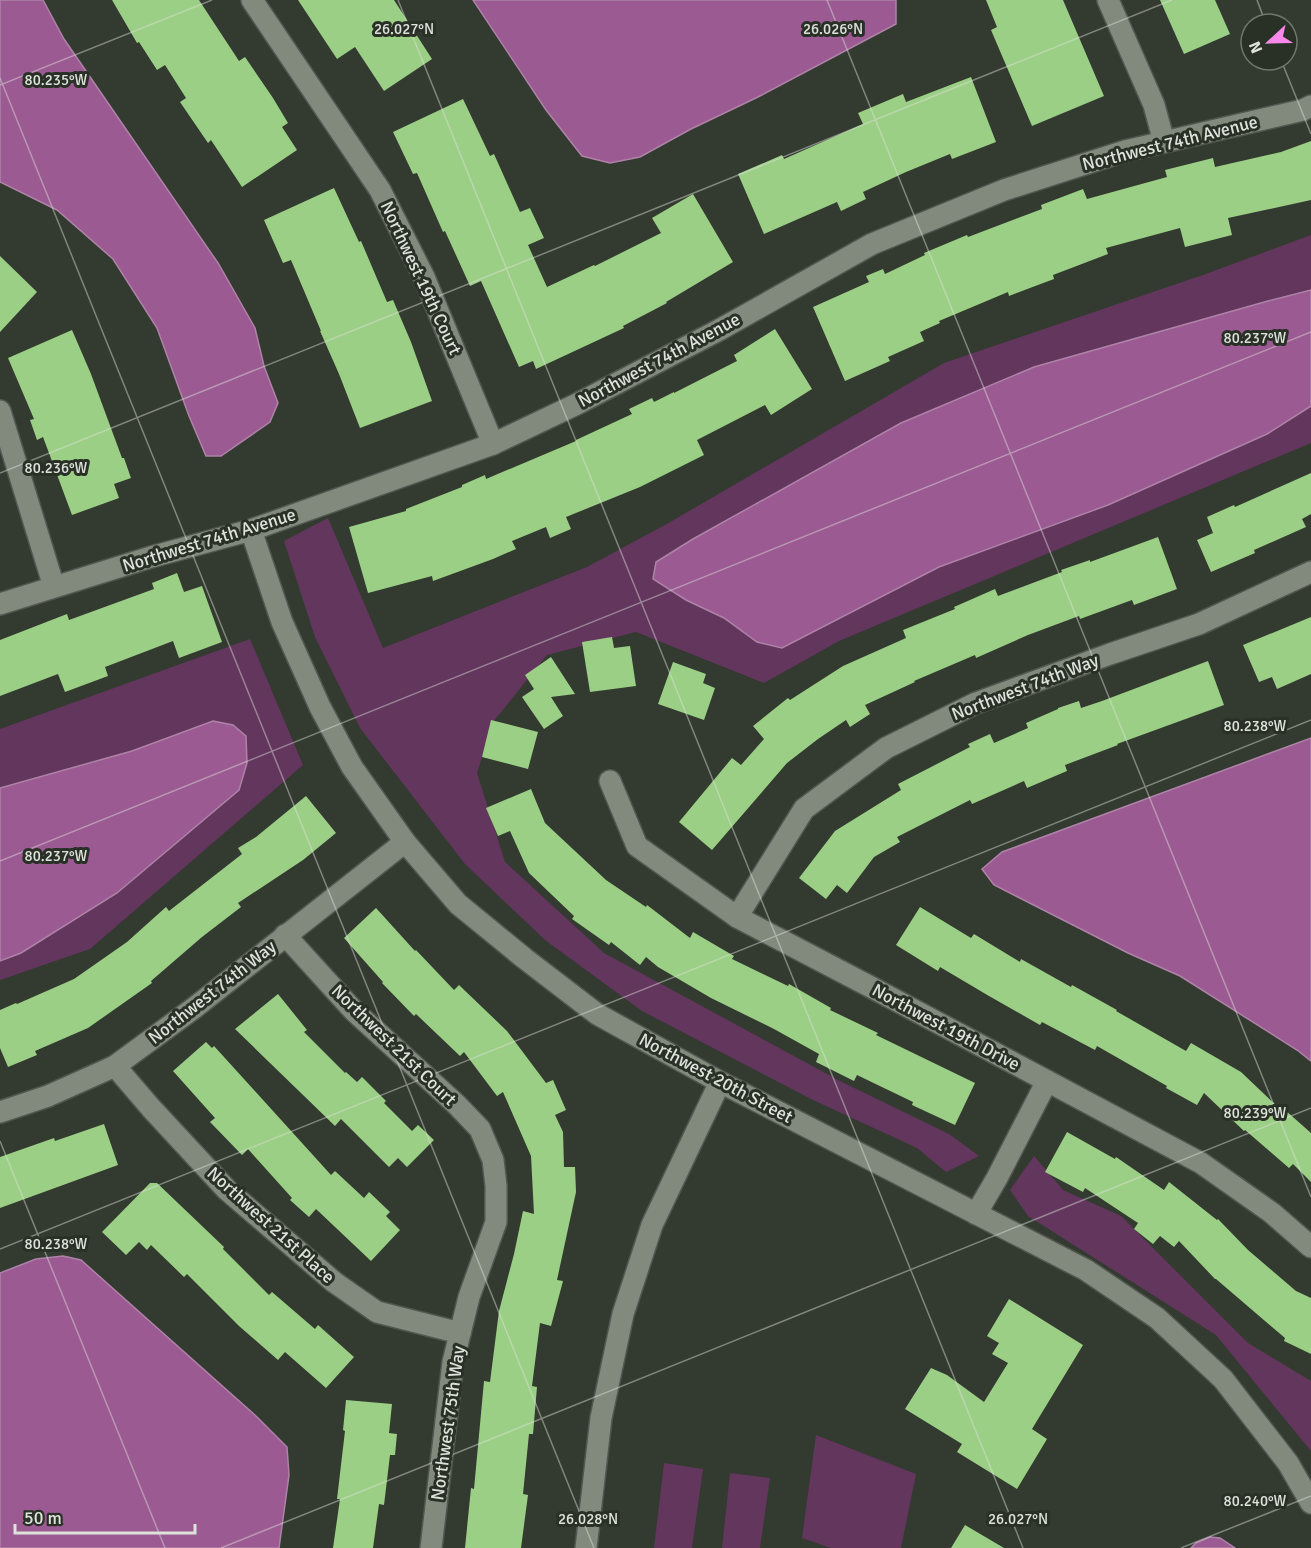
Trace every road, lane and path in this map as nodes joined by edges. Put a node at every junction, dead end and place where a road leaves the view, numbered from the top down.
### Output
1 (252, 0) edge
2 (1108, 0) edge
3 (1311, 106) edge
4 (1164, 142) junction
5 (0, 411) edge
6 (493, 444) junction
7 (251, 530) junction
8 (1311, 572) edge
9 (54, 587) junction
10 (0, 604) edge
11 (610, 781) dead end
12 (405, 842) junction
13 (737, 917) junction
14 (285, 936) junction
15 (116, 1066) junction
16 (1047, 1081) junction
17 (720, 1082) junction
18 (0, 1112) edge
19 (493, 1160) joint
20 (976, 1214) junction
21 (1311, 1247) edge
22 (460, 1333) junction
23 (1311, 1503) edge
24 (431, 1548) edge
25 (586, 1548) edge

1 - 6 street, Northwest 19th Court
2 - 4 street
3 - 4 street, Northwest 74th Avenue
4 - 6 street, Northwest 74th Avenue
5 - 9 street
6 - 7 street, Northwest 74th Avenue
7 - 9 street, Northwest 74th Avenue
7 - 12 street, Northwest 20th Street
8 - 13 street, Northwest 74th Way
9 - 10 street, Northwest 74th Avenue
11 - 13 street, Northwest 19th Drive
12 - 14 street, Northwest 74th Way
12 - 17 street, Northwest 20th Street
13 - 16 street, Northwest 19th Drive
14 - 15 street, Northwest 74th Way
14 - 19 street, Northwest 21st Court
15 - 18 street, Northwest 74th Way
15 - 22 street, Northwest 21st Place
16 - 20 street
16 - 21 street, Northwest 19th Drive
17 - 20 street, Northwest 20th Street
17 - 25 street
19 - 22 street, Northwest 75th Way
20 - 23 street, Northwest 20th Street
22 - 24 street, Northwest 75th Way

